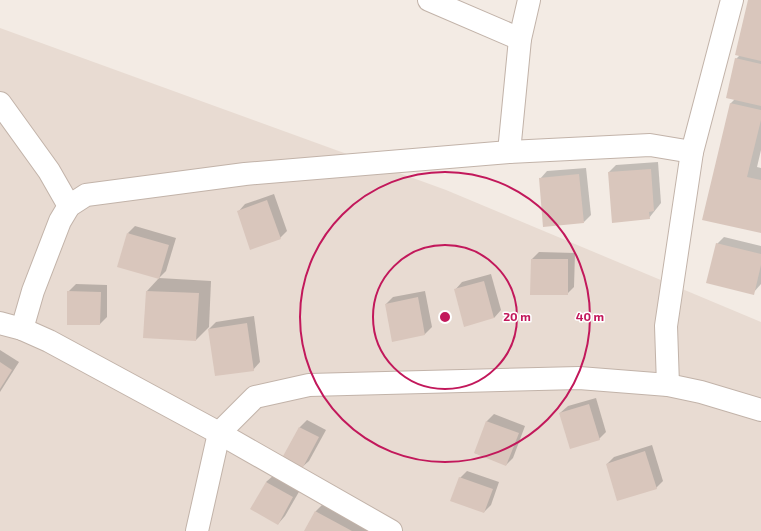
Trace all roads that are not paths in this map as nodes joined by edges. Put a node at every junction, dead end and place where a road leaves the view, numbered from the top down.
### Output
1 (429, 0) edge
2 (529, 0) edge
3 (732, 0) edge
4 (520, 39) junction
5 (0, 103) edge
6 (509, 152) junction
7 (692, 152) junction
8 (69, 206) junction
9 (0, 323) edge
10 (22, 329) junction
11 (668, 385) junction
12 (761, 410) edge
13 (220, 433) junction
14 (197, 531) edge
15 (391, 531) edge

1 - 4 street
2 - 4 street
3 - 7 street
4 - 6 street
5 - 8 street
6 - 7 street
6 - 8 street
7 - 11 street
8 - 10 street
9 - 10 street
10 - 13 street
11 - 12 street
11 - 13 street
13 - 14 street
13 - 15 street

